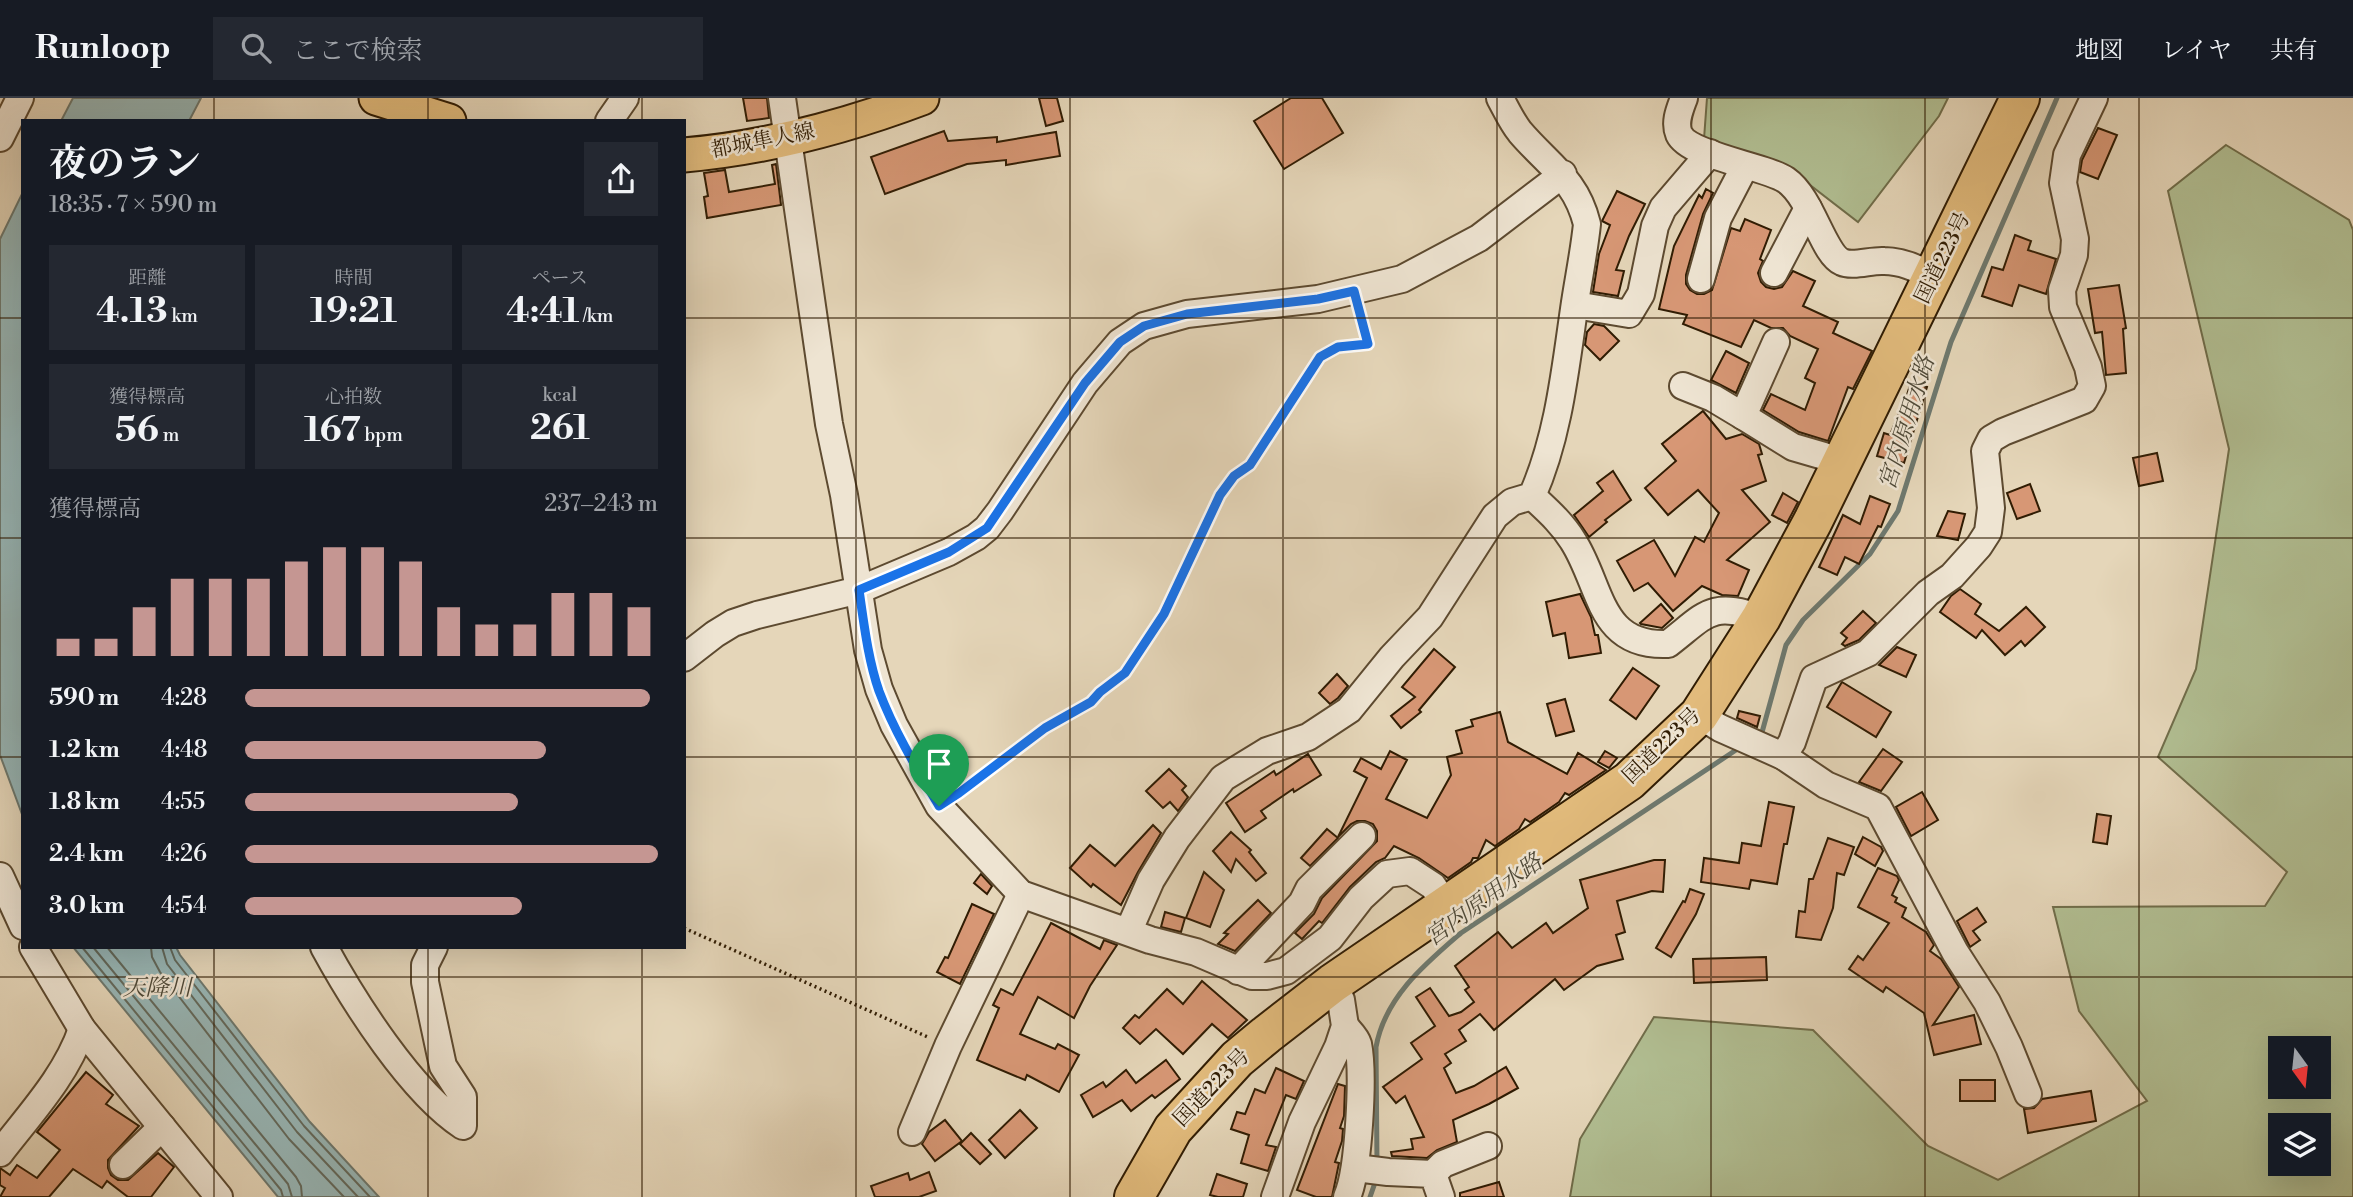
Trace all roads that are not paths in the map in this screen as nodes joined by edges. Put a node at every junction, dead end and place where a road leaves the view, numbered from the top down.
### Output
1 (376, 98) edge
2 (625, 98) edge
3 (782, 98) edge
4 (922, 98) edge
5 (1500, 98) edge
6 (1684, 98) edge
7 (2020, 98) edge
8 (2094, 98) edge
9 (11, 106) edge
10 (443, 119) edge
11 (610, 119) edge
12 (0, 138) edge
13 (787, 140) junction
14 (1710, 153) junction
15 (686, 155) edge
16 (1745, 166) junction
17 (1563, 174) junction
18 (1808, 208) junction
19 (1774, 273) dead end
20 (1934, 278) junction
21 (1701, 279) dead end
22 (1575, 305) junction
23 (1776, 342) dead end
24 (1684, 386) dead end
25 (1743, 416) junction
26 (1840, 469) junction
27 (1532, 496) junction
28 (859, 590) junction
29 (1761, 618) junction
30 (686, 656) edge
31 (1699, 715) junction
32 (1783, 756) junction
33 (1362, 836) dead end
34 (0, 876) edge
35 (1021, 894) junction
36 (1446, 905) junction
37 (21, 922) edge
38 (1129, 930) junction
39 (34, 949) edge
40 (325, 949) edge
41 (433, 949) edge
42 (1238, 971) junction
43 (1333, 983) junction
44 (1345, 1026) junction
45 (82, 1029) junction
46 (2028, 1094) dead end
47 (162, 1127) junction
48 (912, 1132) dead end
49 (1488, 1146) dead end
50 (0, 1153) edge
51 (123, 1165) dead end
52 (1369, 1170) junction
53 (1437, 1185) edge
54 (219, 1197) edge
55 (1134, 1197) edge
56 (1275, 1197) edge
57 (1347, 1197) edge

1 - 10 main road
2 - 11 street
3 - 13 street
4 - 13 main road, 都城隼人線
5 - 17 street
6 - 14 street
7 - 20 highway, 国道223号
8 - 32 street
9 - 12 street
13 - 15 main road, 都城隼人線
13 - 28 street
14 - 16 street
14 - 22 street
16 - 18 street
16 - 21 street
17 - 22 street
17 - 28 street
18 - 19 street
18 - 20 street
20 - 26 highway, 国道223号
22 - 27 street
23 - 25 street
24 - 25 street
25 - 26 street
26 - 29 highway, 国道223号
27 - 29 street
27 - 38 street
28 - 30 street
28 - 35 street
29 - 31 highway, 国道223号
31 - 32 street
31 - 36 highway, 国道223号
32 - 46 street
33 - 42 street
34 - 37 street
35 - 38 street
35 - 48 street
36 - 42 street
36 - 43 highway, 国道223号
38 - 42 street
39 - 45 street
40 - 41 street
43 - 44 street
43 - 55 highway, 国道223号
44 - 52 street
44 - 56 street
45 - 47 street
45 - 50 street
47 - 51 street
47 - 54 street
49 - 53 street
52 - 53 street
52 - 57 street

